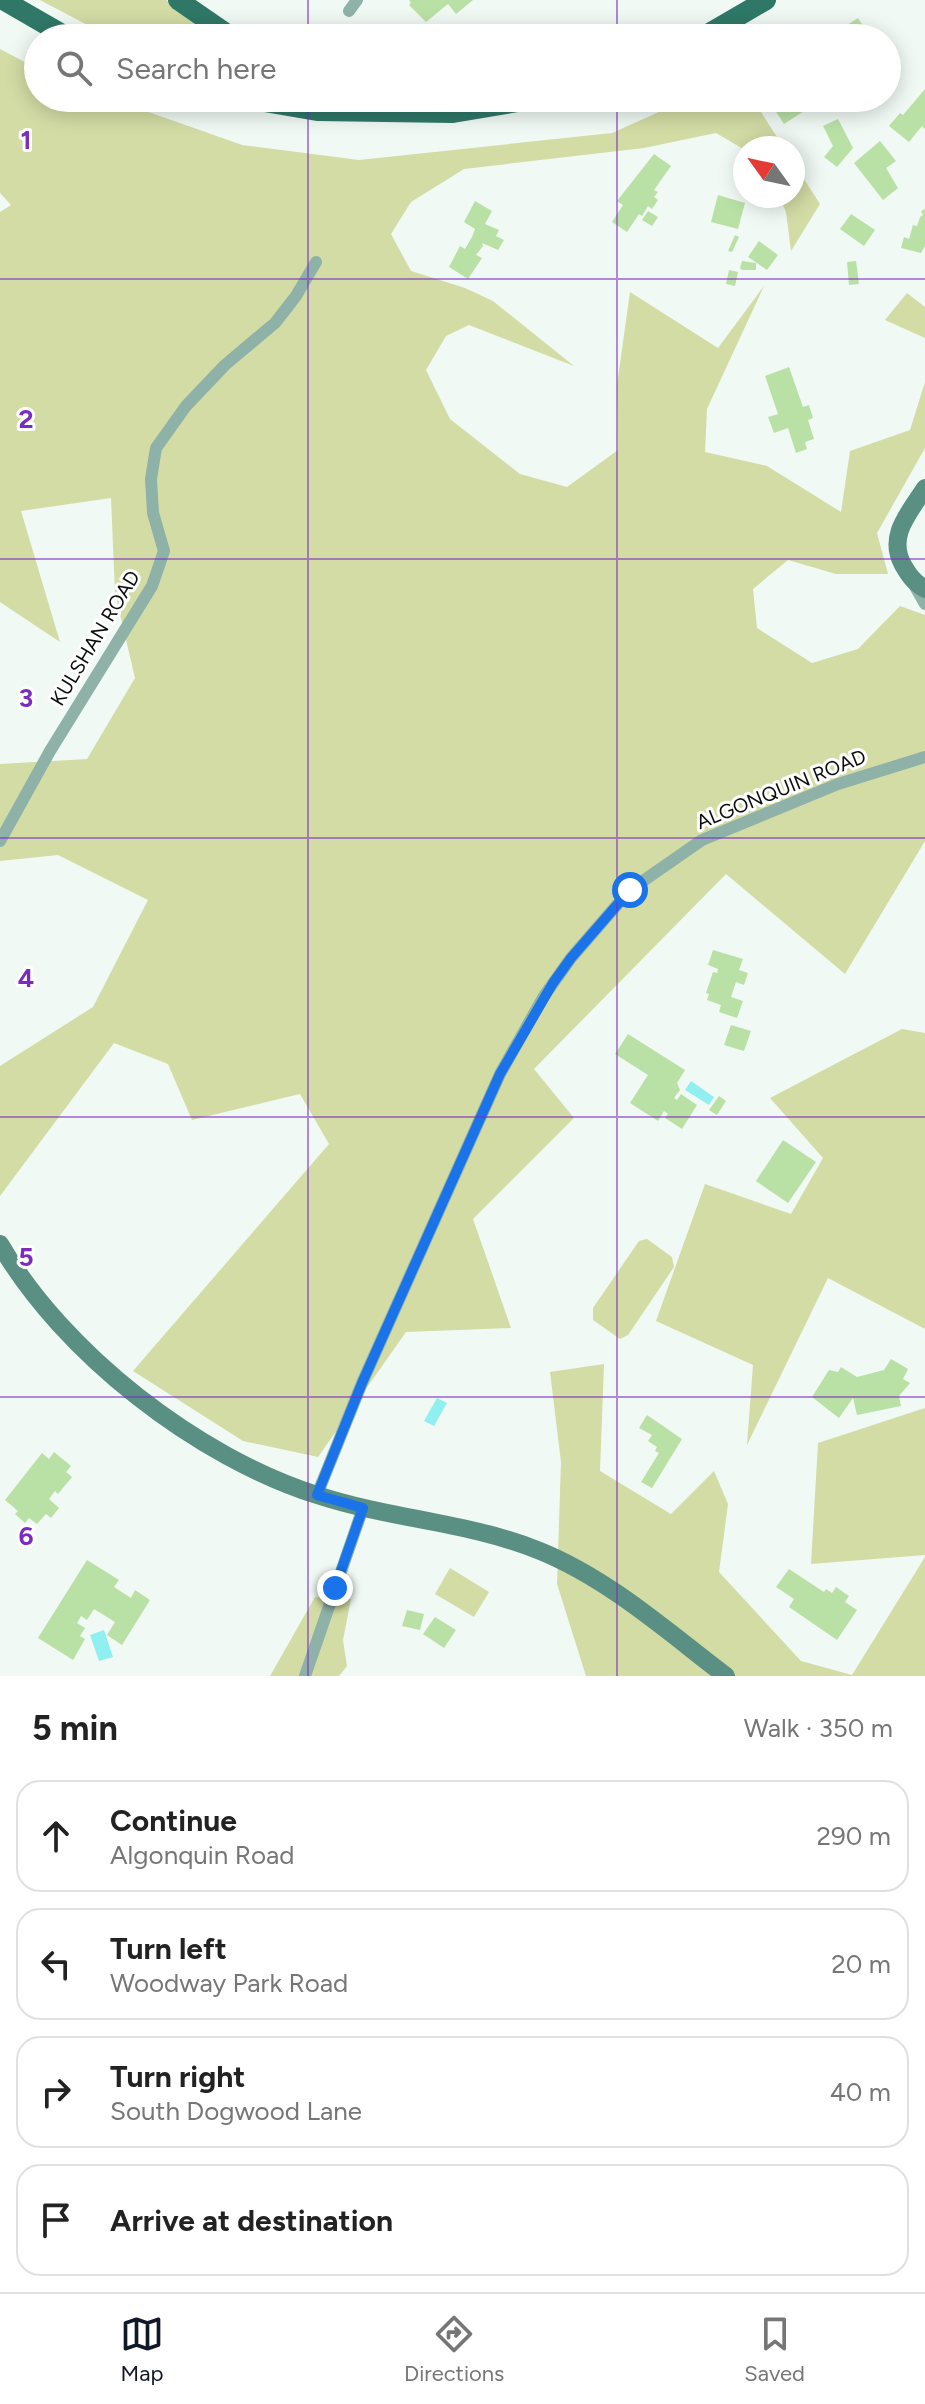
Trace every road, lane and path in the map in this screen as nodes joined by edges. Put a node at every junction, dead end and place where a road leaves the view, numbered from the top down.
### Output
1 (178, 0) edge
2 (766, 0) edge
3 (8, 1) edge
4 (46, 24) edge
5 (213, 24) edge
6 (725, 24) edge
7 (385, 112) edge
8 (459, 112) edge
9 (316, 262) dead end
10 (925, 488) edge
11 (918, 585) edge
12 (925, 604) edge
13 (925, 757) edge
14 (0, 841) edge
15 (0, 1244) edge
16 (317, 1495) junction
17 (363, 1508) junction
18 (305, 1676) edge
19 (726, 1676) edge

1 - 5 main road
2 - 6 main road
3 - 4 main road
7 - 8 main road
9 - 14 street, KULSHAN ROAD
10 - 11 street
11 - 12 street
13 - 16 street, ALGONQUIN ROAD
15 - 16 street
16 - 17 street
17 - 18 street
17 - 19 street

